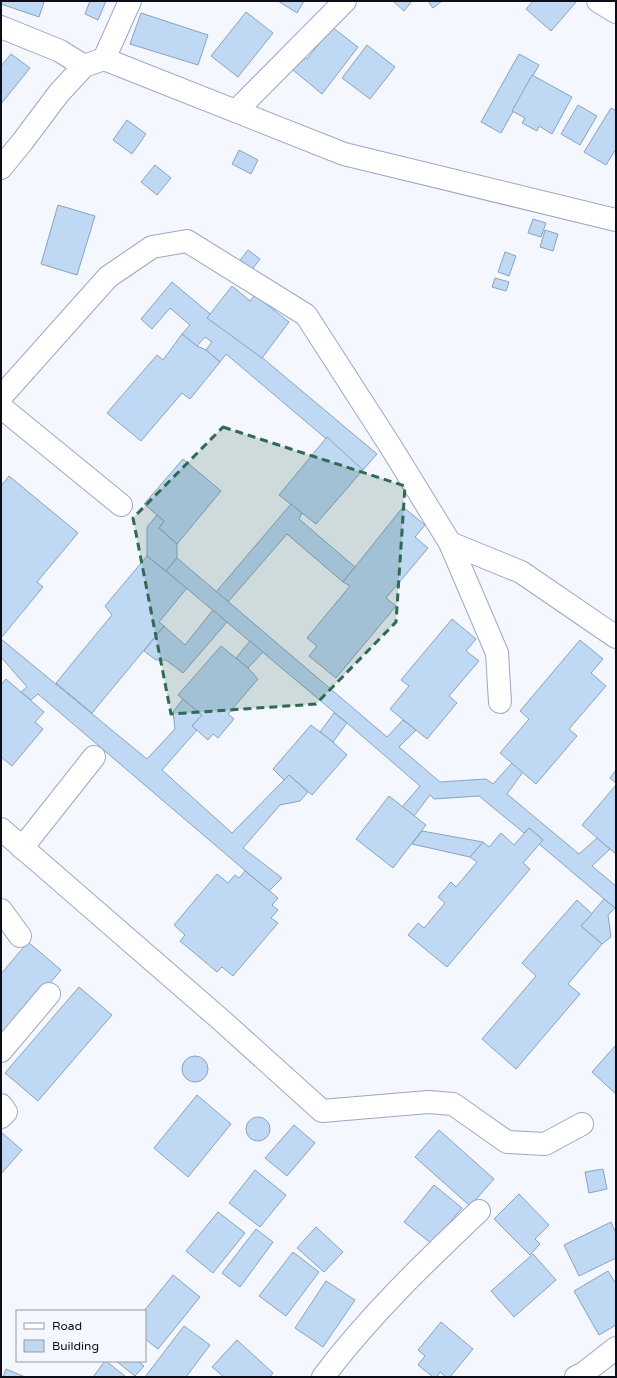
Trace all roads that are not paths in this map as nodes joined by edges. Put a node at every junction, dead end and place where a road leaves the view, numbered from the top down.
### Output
1 (130, 1) edge
2 (345, 1) edge
3 (598, 1) edge
4 (616, 12) edge
5 (1, 27) edge
6 (104, 59) junction
7 (84, 66) junction
8 (236, 112) junction
9 (1, 168) edge
10 (616, 220) edge
11 (1, 397) edge
12 (1, 407) edge
13 (121, 504) dead end
14 (450, 543) junction
15 (616, 637) edge
16 (500, 702) dead end
17 (94, 757) dead end
18 (1, 829) edge
19 (22, 848) junction
20 (1, 910) edge
21 (20, 936) dead end
22 (49, 994) dead end
23 (1, 1051) edge
24 (1, 1105) edge
25 (1, 1117) edge
26 (582, 1124) dead end
27 (479, 1211) dead end
28 (616, 1348) edge
29 (323, 1377) edge
30 (576, 1377) edge

1 - 6 street
2 - 8 street
3 - 4 street
5 - 7 street
6 - 7 street
6 - 8 street
7 - 9 street
8 - 10 street
11 - 14 street
12 - 13 street
14 - 15 street
14 - 16 street
17 - 19 street
18 - 19 street
19 - 26 street
20 - 21 street
22 - 23 street
24 - 25 street
27 - 29 street
28 - 30 street

